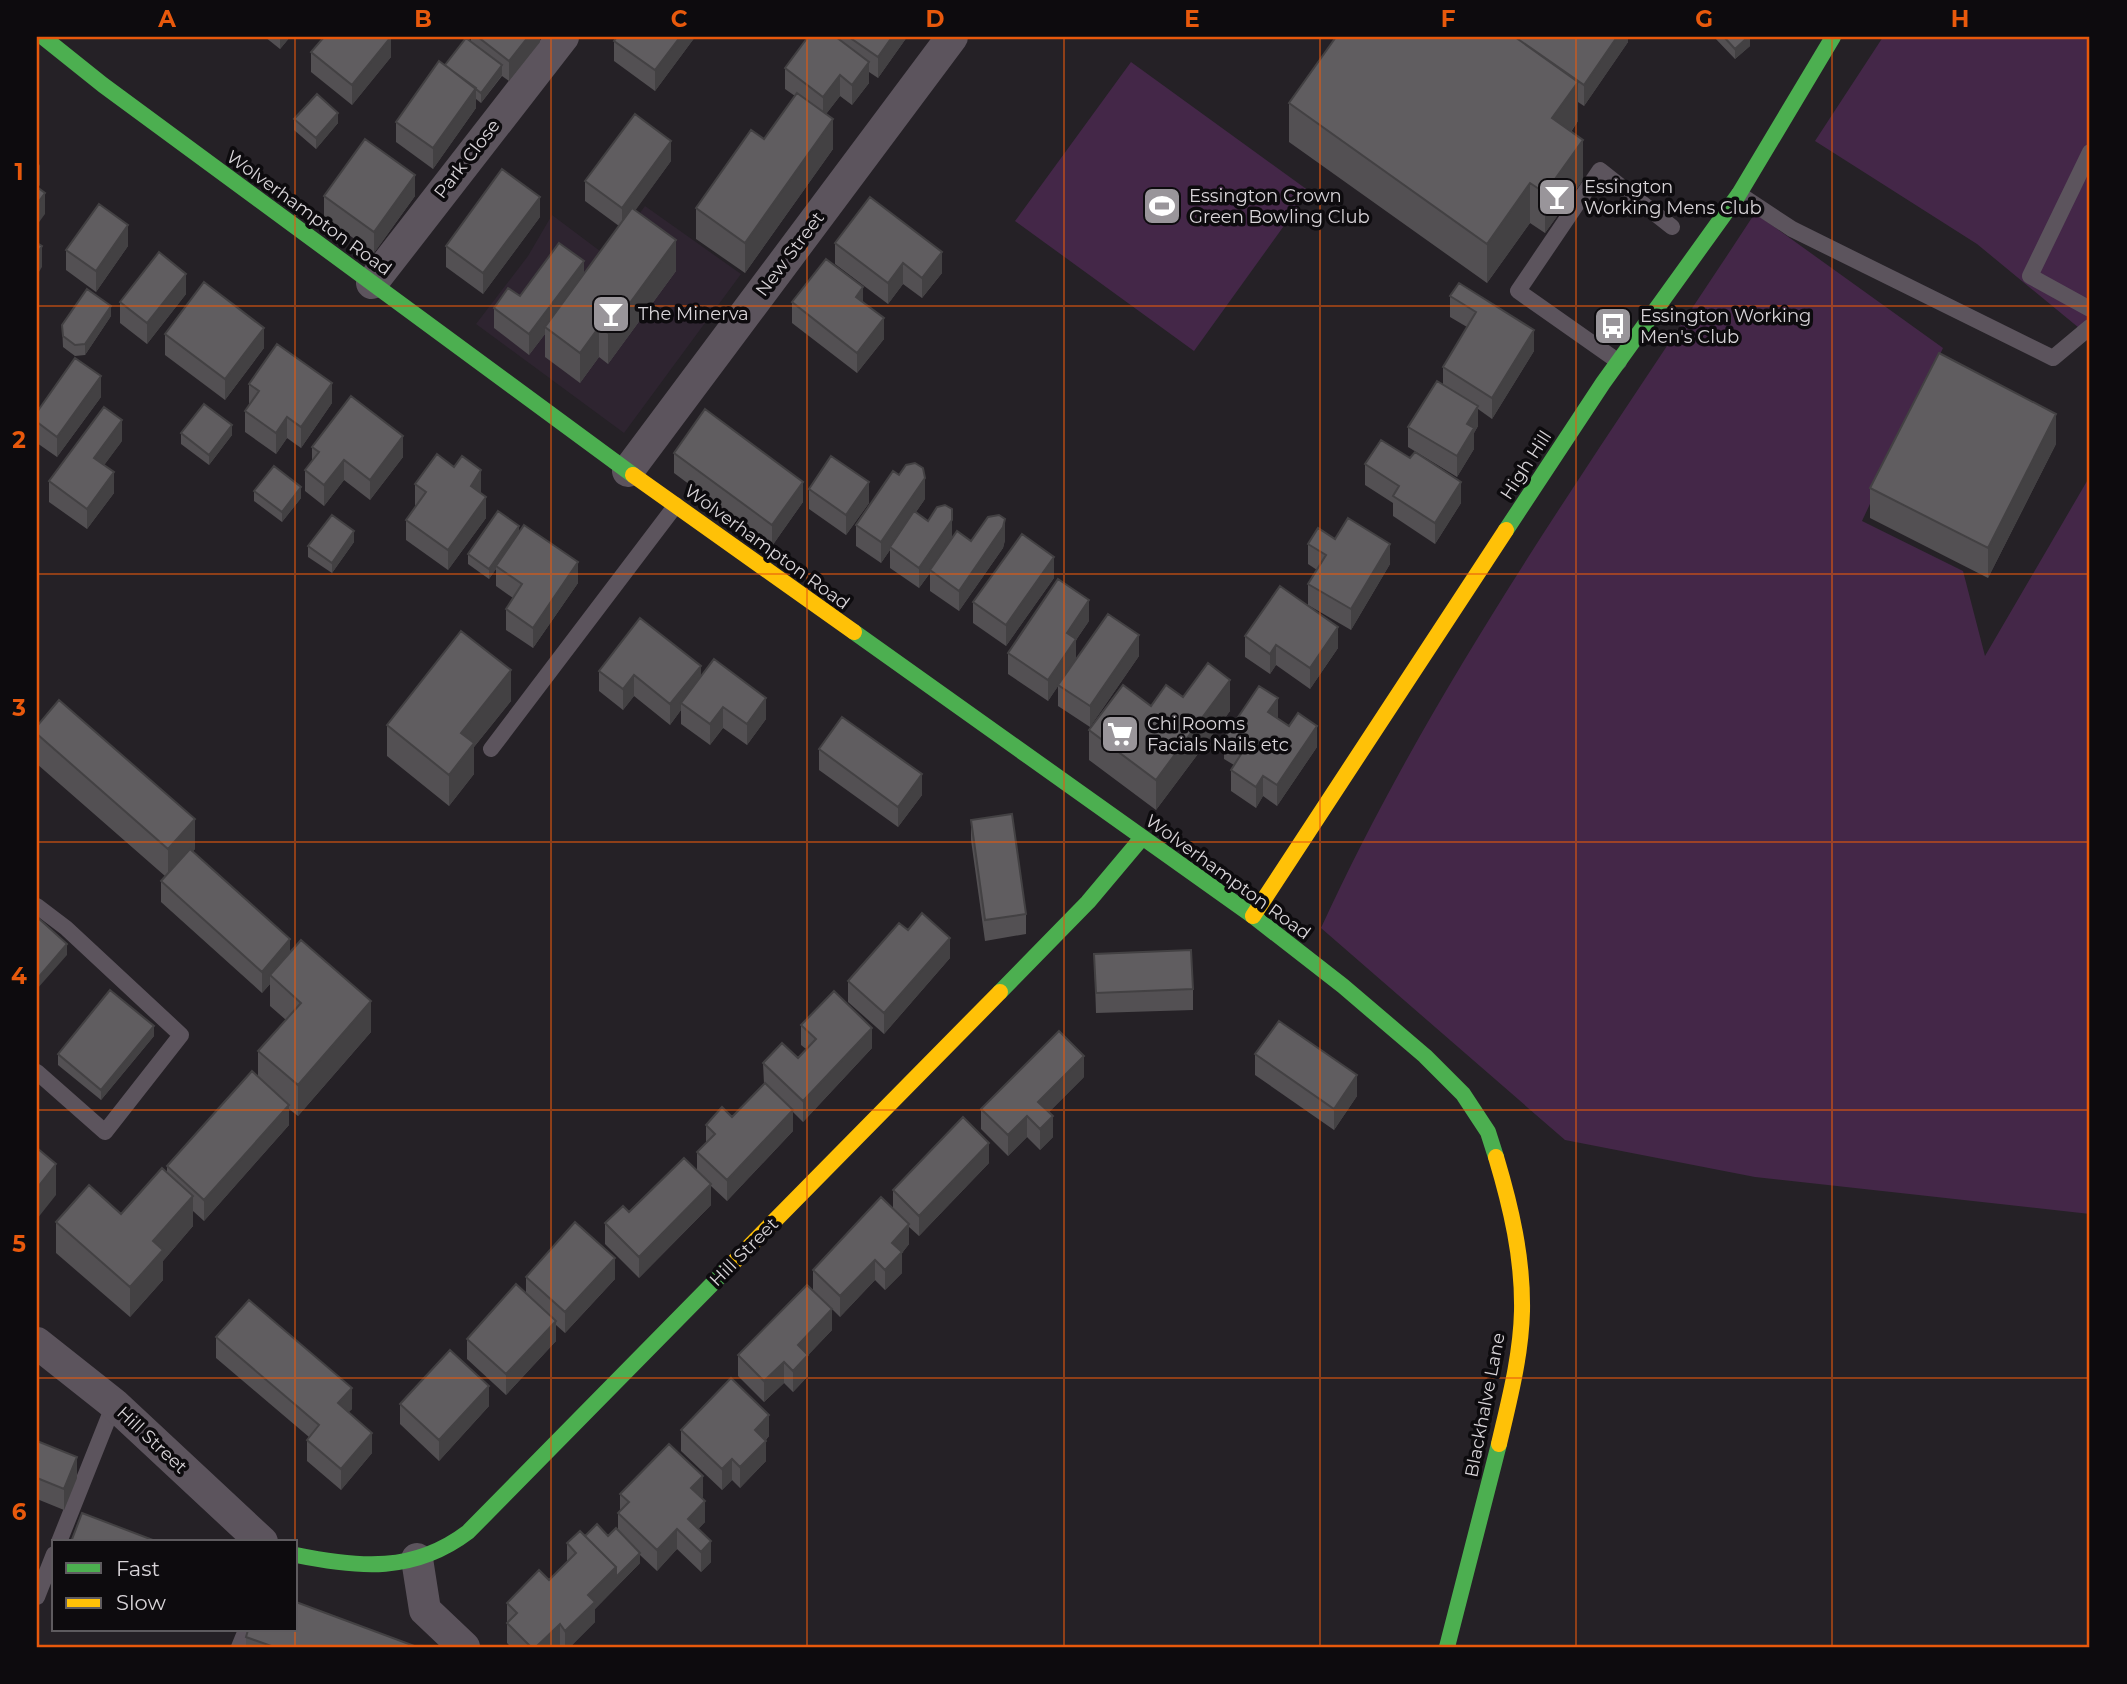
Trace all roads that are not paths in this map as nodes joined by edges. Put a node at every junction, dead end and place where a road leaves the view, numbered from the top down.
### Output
1 (43, 37) edge
2 (563, 37) edge
3 (952, 37) edge
4 (1833, 37) edge
5 (2090, 152) edge
6 (1739, 194) junction
7 (1672, 227) dead end
8 (372, 283) junction
9 (2090, 309) edge
10 (2090, 327) edge
11 (1620, 363) junction
12 (628, 471) junction
13 (676, 505) junction
14 (491, 749) dead end
15 (1141, 839) junction
16 (37, 906) edge
17 (1253, 916) junction
18 (37, 1072) edge
19 (1463, 1094) joint
20 (37, 1343) edge
21 (114, 1404) junction
22 (60, 1540) edge
23 (260, 1540) edge
24 (298, 1555) edge
25 (52, 1559) edge
26 (417, 1559) junction
27 (37, 1597) edge
28 (464, 1647) edge
29 (1447, 1647) edge

1 - 8 main road, Wolverhampton Road
2 - 8 street, Park Close
3 - 12 street, New Street
4 - 6 main road, High Hill
5 - 9 lane
6 - 10 lane
6 - 11 main road, High Hill
7 - 11 lane
8 - 12 main road, Wolverhampton Road
11 - 17 main road, High Hill
12 - 13 main road, Wolverhampton Road
13 - 14 lane
13 - 15 main road, Wolverhampton Road
15 - 17 main road, Wolverhampton Road
15 - 26 main road, Hill Street
16 - 18 lane
17 - 19 main road, Wolverhampton Road
19 - 29 main road, Blackhalve Lane
20 - 21 street, Hill Street
21 - 22 lane
21 - 23 street, Hill Street
24 - 26 main road, Hill Street
25 - 27 lane
26 - 28 street

